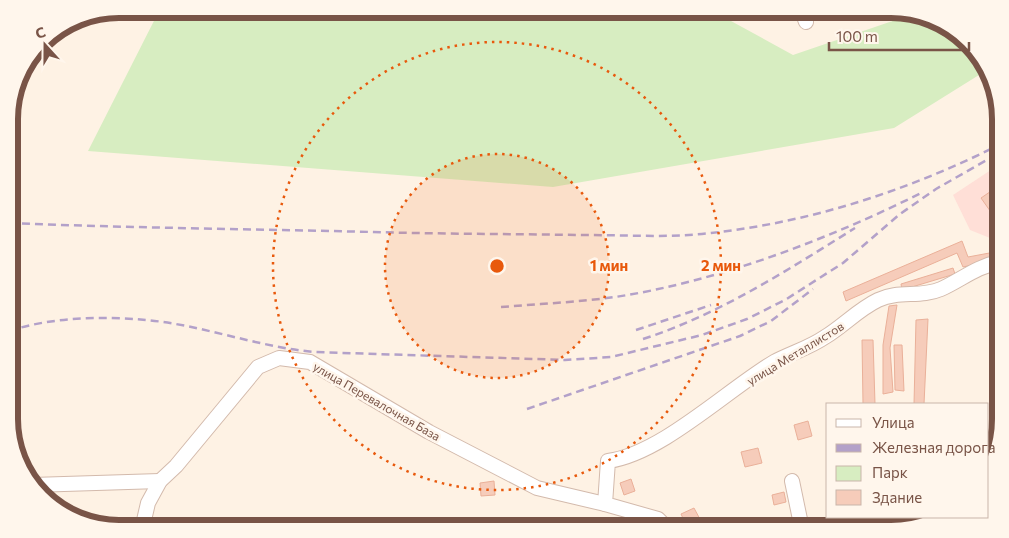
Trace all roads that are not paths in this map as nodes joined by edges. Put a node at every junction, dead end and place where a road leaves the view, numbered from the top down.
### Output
1 (992, 265) edge
2 (160, 481) junction
3 (792, 481) dead end
4 (41, 485) edge
5 (605, 504) junction
6 (144, 520) edge
7 (658, 520) edge
8 (800, 520) edge

1 - 5 street, улица Металлистов
2 - 4 street
2 - 5 street, улица Перевалочная База
2 - 6 street, улица Перевалочная База
3 - 8 street
5 - 7 street, улица Перевалочная База

